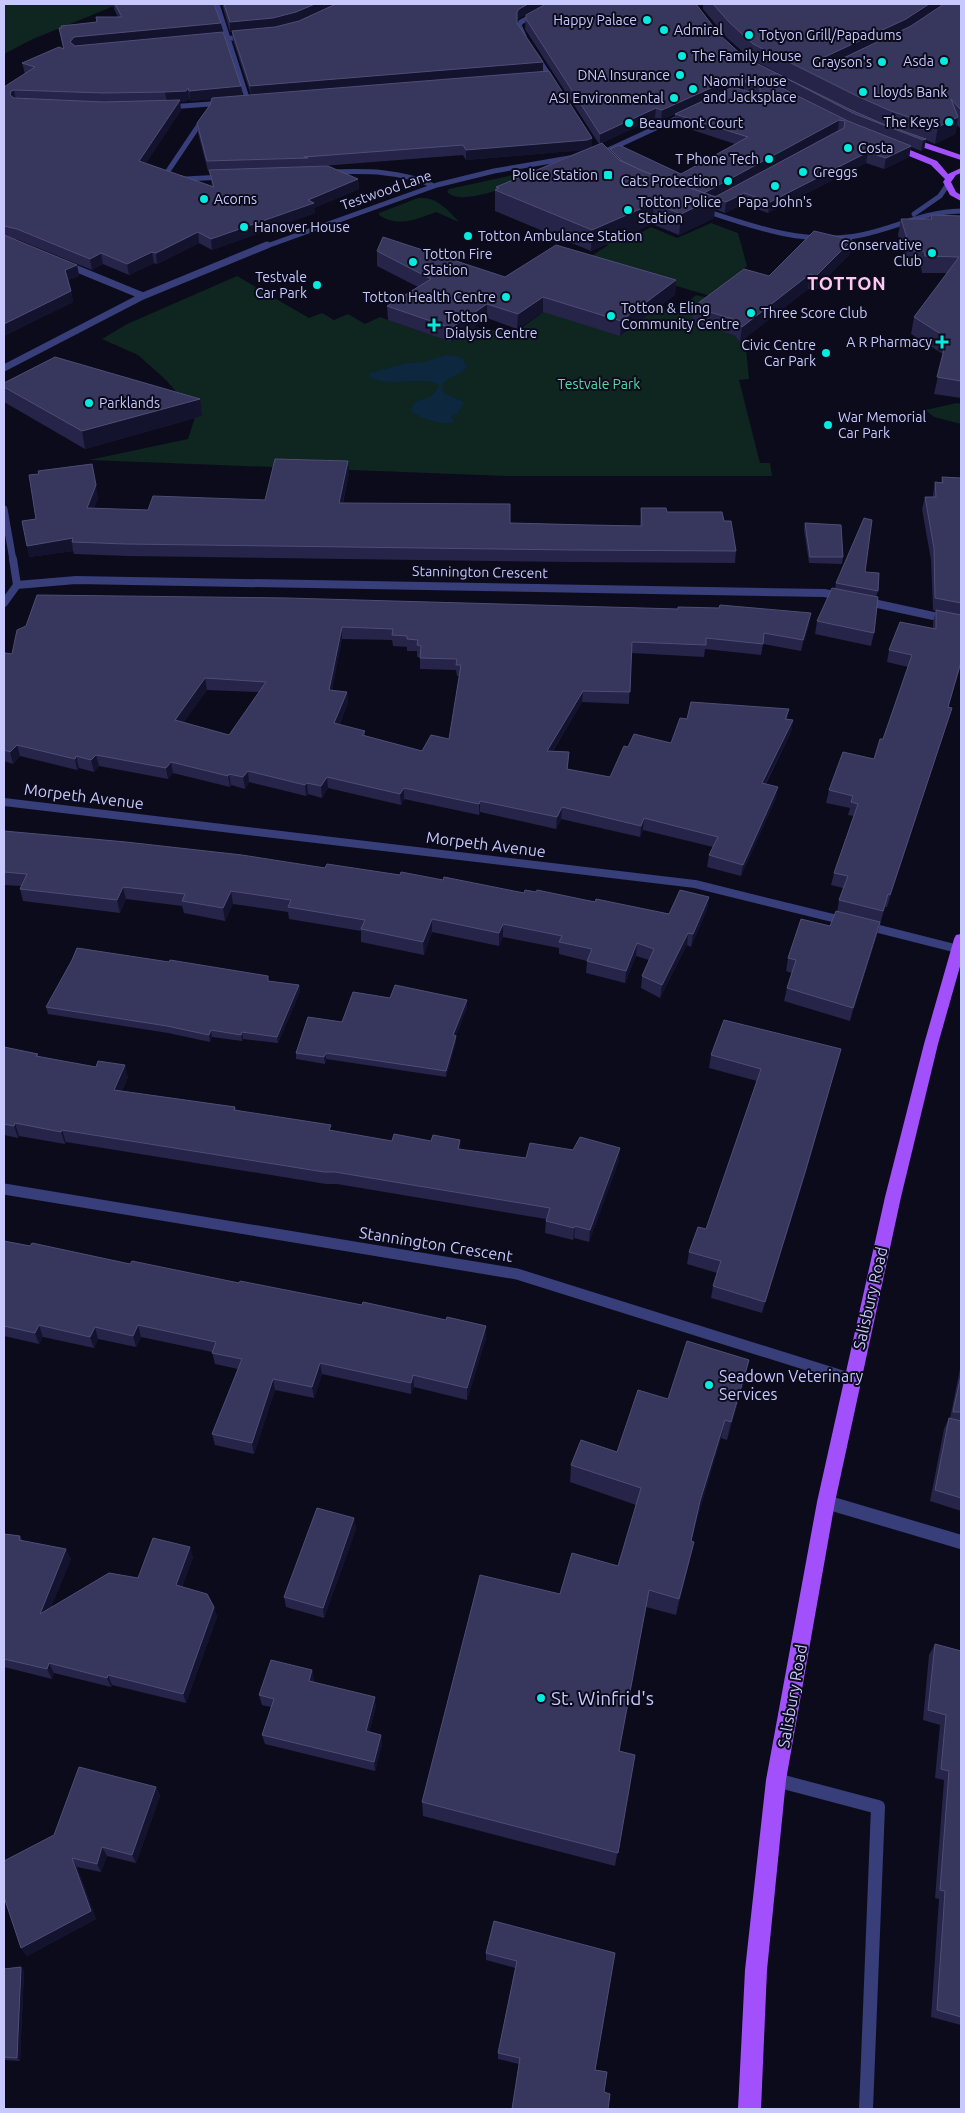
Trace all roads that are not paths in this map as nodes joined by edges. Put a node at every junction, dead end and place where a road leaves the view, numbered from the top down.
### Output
1 (217, 4) edge
2 (554, 4) edge
3 (253, 36) edge
4 (229, 38) junction
5 (210, 40) edge
6 (530, 45) edge
7 (535, 53) edge
8 (559, 91) edge
9 (258, 100) edge
10 (248, 101) junction
11 (242, 102) edge
12 (228, 103) edge
13 (209, 104) junction
14 (160, 107) edge
15 (688, 113) edge
16 (894, 134) edge
17 (883, 142) edge
18 (602, 155) edge
19 (583, 156) edge
20 (961, 158) edge
21 (961, 170) edge
22 (326, 172) edge
23 (229, 176) edge
24 (948, 181) junction
25 (434, 186) junction
26 (961, 199) edge
27 (711, 205) edge
28 (694, 207) edge
29 (702, 210) junction
30 (961, 211) edge
31 (902, 221) junction
32 (54, 260) edge
33 (143, 296) junction
34 (4, 368) edge
35 (4, 509) edge
36 (17, 585) junction
37 (4, 603) edge
38 (961, 622) edge
39 (4, 802) edge
40 (960, 944) edge
41 (4, 1189) edge
42 (852, 1379) junction
43 (826, 1502) junction
44 (961, 1542) edge
45 (776, 1780) junction
46 (749, 2109) edge
47 (866, 2109) edge

1 - 4 street
2 - 6 street
3 - 4 street
4 - 5 street
4 - 10 street
7 - 8 street
9 - 10 street
10 - 11 street
12 - 13 street
13 - 14 street
13 - 23 street
15 - 18 street
16 - 20 main road
17 - 24 main road
19 - 25 street, Testwood Lane
21 - 24 main road
22 - 25 street
24 - 26 main road
24 - 31 street
25 - 33 street, Testwood Lane
27 - 29 street
28 - 29 street
29 - 31 street
30 - 31 street
32 - 33 street
33 - 34 street, Testwood Lane
35 - 36 street
36 - 37 street
36 - 38 street, Stannington Crescent
39 - 40 street, Morpeth Avenue
40 - 42 main road, Salisbury Road
41 - 42 street, Stannington Crescent
42 - 43 main road, Salisbury Road
43 - 44 street
43 - 45 main road, Salisbury Road
45 - 46 main road, Salisbury Road
45 - 47 street

